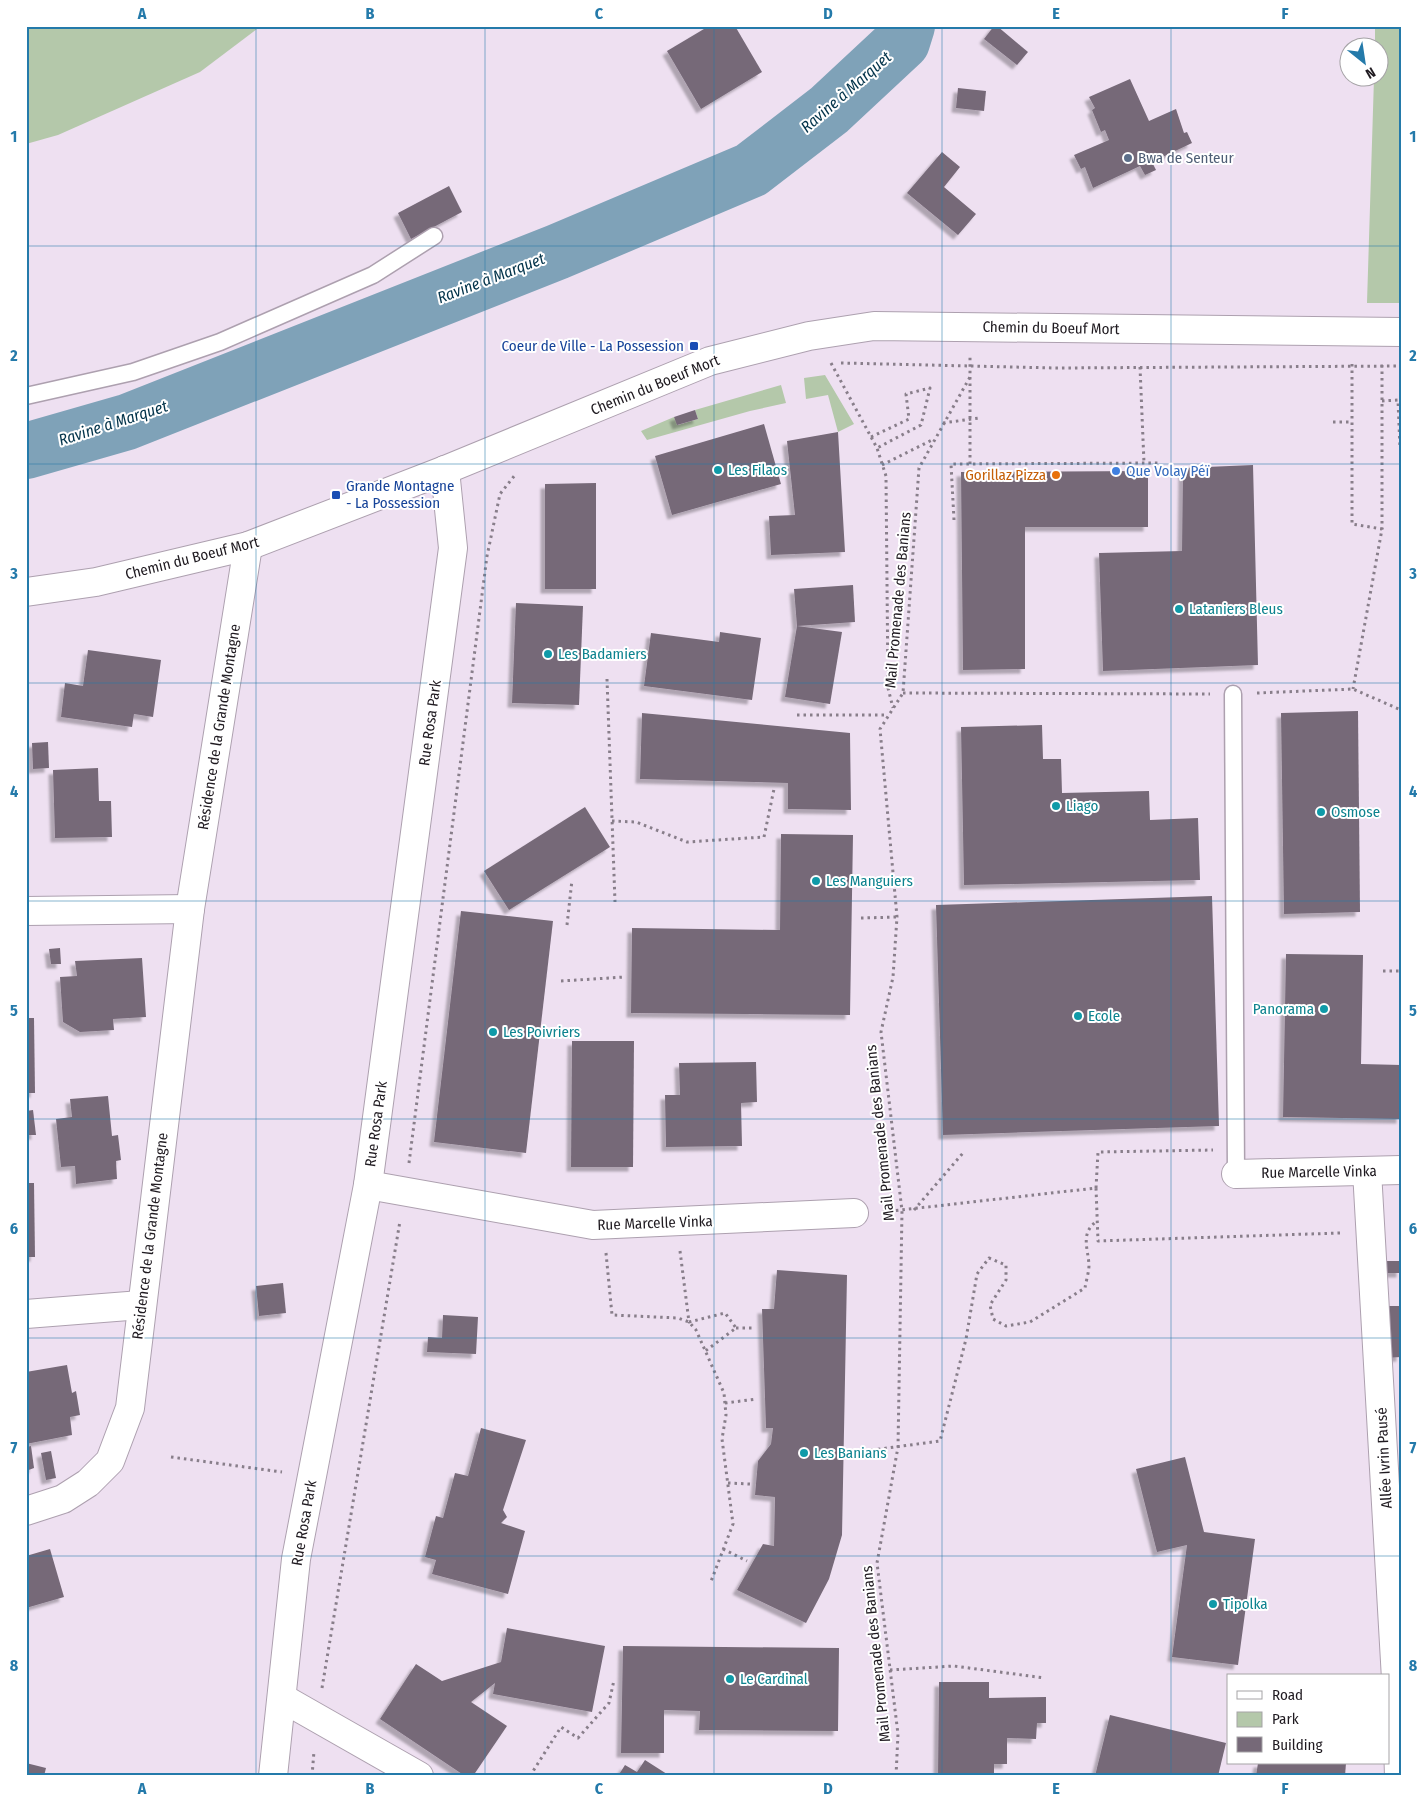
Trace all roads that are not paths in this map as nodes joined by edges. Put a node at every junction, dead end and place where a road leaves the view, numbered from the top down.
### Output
1 (434, 236) dead end
2 (1401, 332) edge
3 (26, 396) edge
4 (445, 470) junction
5 (248, 546) junction
6 (26, 592) edge
7 (1233, 694) road end
8 (190, 909) junction
9 (26, 911) edge
10 (1401, 1170) edge
11 (1367, 1171) junction
12 (1236, 1174) joint
13 (368, 1184) junction
14 (854, 1214) dead end
15 (141, 1305) junction
16 (26, 1314) edge
17 (26, 1511) edge
18 (282, 1698) junction
19 (273, 1776) edge
20 (419, 1776) edge
21 (1399, 1776) edge

1 - 3 lane
2 - 4 street, Chemin du Boeuf Mort
4 - 5 street, Chemin du Boeuf Mort
4 - 13 street, Rue Rosa Park
5 - 6 street, Chemin du Boeuf Mort
5 - 8 street, Résidence de la Grande Montagne
7 - 12 lane
8 - 9 street
8 - 15 street, Résidence de la Grande Montagne
10 - 11 street, Rue Marcelle Vinka
11 - 12 street, Rue Marcelle Vinka
11 - 21 street, Allée Ivrin Pausé
13 - 14 street, Rue Marcelle Vinka
13 - 18 street, Rue Rosa Park
15 - 16 street
15 - 17 street, Résidence de la Grande Montagne
18 - 19 street, Rue Rosa Park
18 - 20 street

